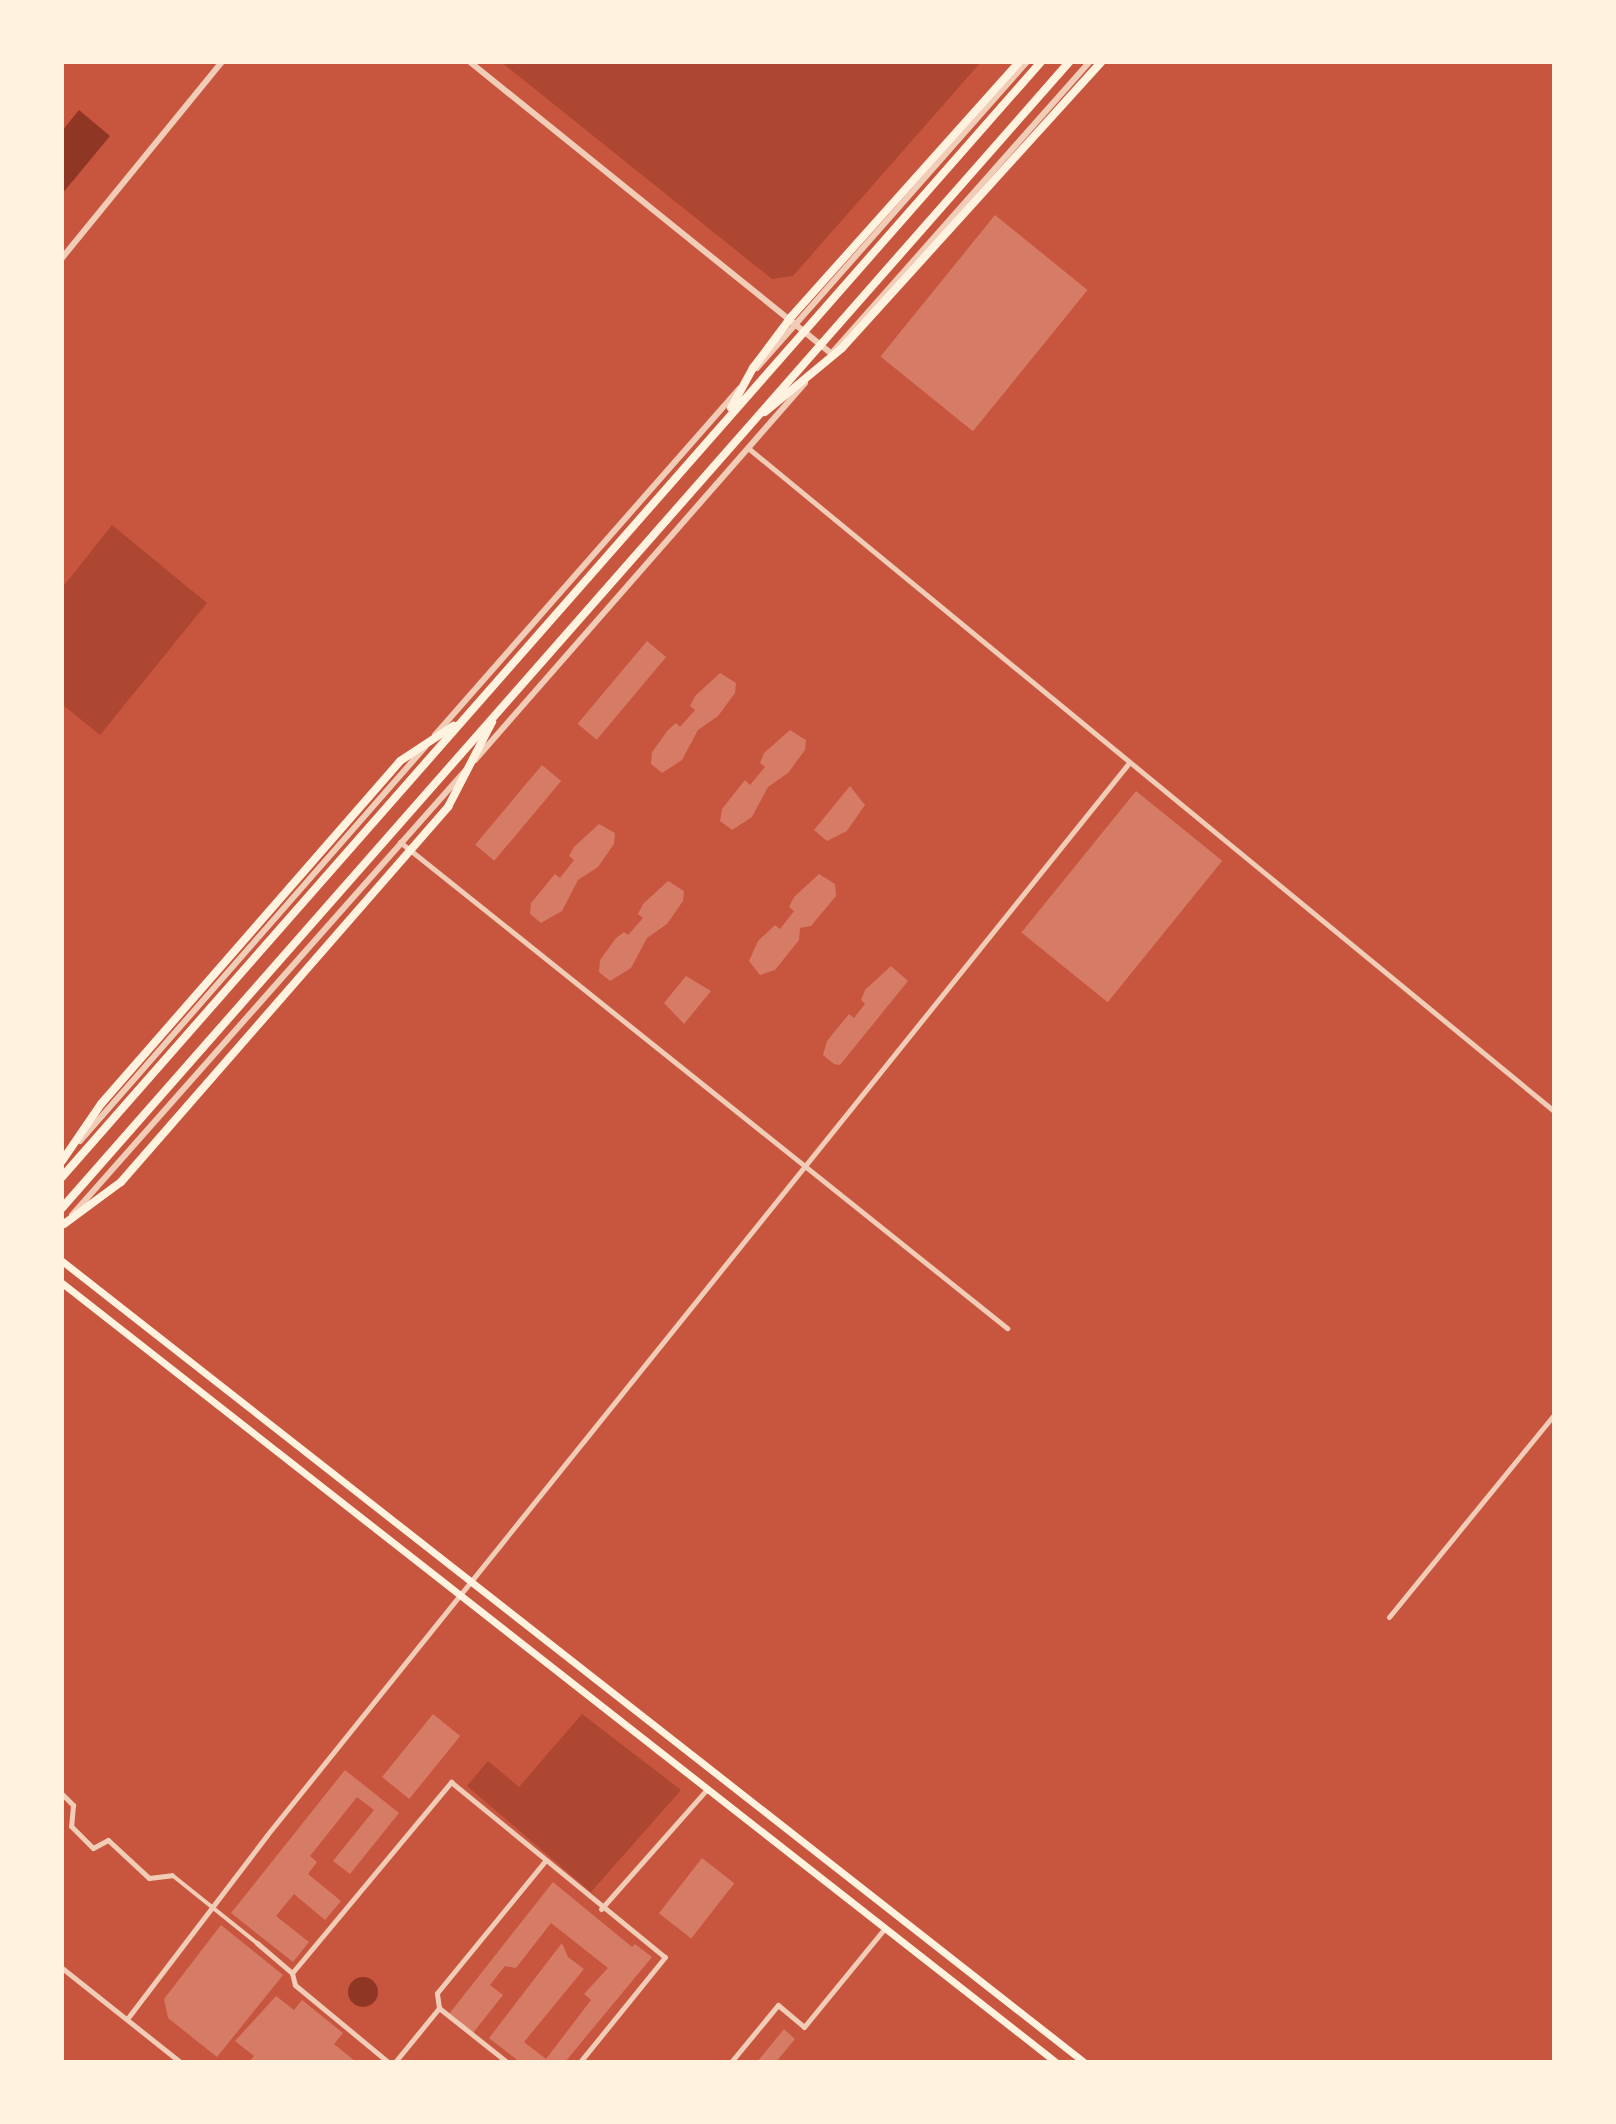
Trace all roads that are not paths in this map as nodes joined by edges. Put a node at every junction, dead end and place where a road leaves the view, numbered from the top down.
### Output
1 (222, 62) edge
2 (470, 62) edge
3 (1019, 62) edge
4 (1027, 62) edge
5 (1041, 62) edge
6 (1069, 62) edge
7 (1089, 62) edge
8 (1101, 62) edge
9 (62, 258) edge
10 (795, 325) junction
11 (831, 353) junction
12 (723, 423) junction
13 (749, 425) junction
14 (748, 448) junction
15 (499, 709) junction
16 (464, 719) junction
17 (1128, 764) junction
18 (400, 842) junction
19 (1554, 1111) edge
20 (62, 1161) edge
21 (805, 1165) junction
22 (62, 1177) edge
23 (62, 1208) edge
24 (63, 1225) edge
25 (62, 1261) edge
26 (62, 1283) edge
27 (1007, 1328) dead end
28 (1554, 1415) edge
29 (470, 1582) junction
30 (460, 1595) junction
31 (1389, 1617) dead end
32 (707, 1789) junction
33 (62, 1794) edge
34 (545, 1861) junction
35 (172, 1875) joint
36 (601, 1909) junction
37 (885, 1928) junction
38 (257, 1943) joint
39 (62, 1968) edge
40 (292, 1973) junction
41 (439, 2008) junction
42 (127, 2019) junction
43 (180, 2062) edge
44 (388, 2062) edge
45 (395, 2062) edge
46 (507, 2062) edge
47 (580, 2062) edge
48 (731, 2062) edge
49 (1056, 2062) edge
50 (1084, 2062) edge

1 - 9 street
2 - 10 street
3 - 12 highway
4 - 10 street
5 - 12 highway
6 - 13 highway
7 - 11 street
8 - 13 highway
10 - 11 street
10 - 20 street
11 - 14 street
12 - 16 highway
13 - 15 highway
14 - 17 street
14 - 18 street
15 - 23 highway
15 - 24 highway
16 - 20 highway
16 - 22 highway
17 - 19 street
17 - 21 street
18 - 21 street
18 - 24 street
21 - 27 street
21 - 29 street
25 - 29 main road
26 - 30 main road
28 - 31 street
29 - 30 street
29 - 50 main road
30 - 32 main road
30 - 42 street
32 - 36 street
32 - 37 main road
33 - 35 street
34 - 36 street
34 - 40 street
34 - 41 street
35 - 38 street
36 - 47 street
37 - 48 street
37 - 49 main road
38 - 40 street
39 - 42 street
40 - 44 street
41 - 45 street
41 - 46 street
42 - 43 street

